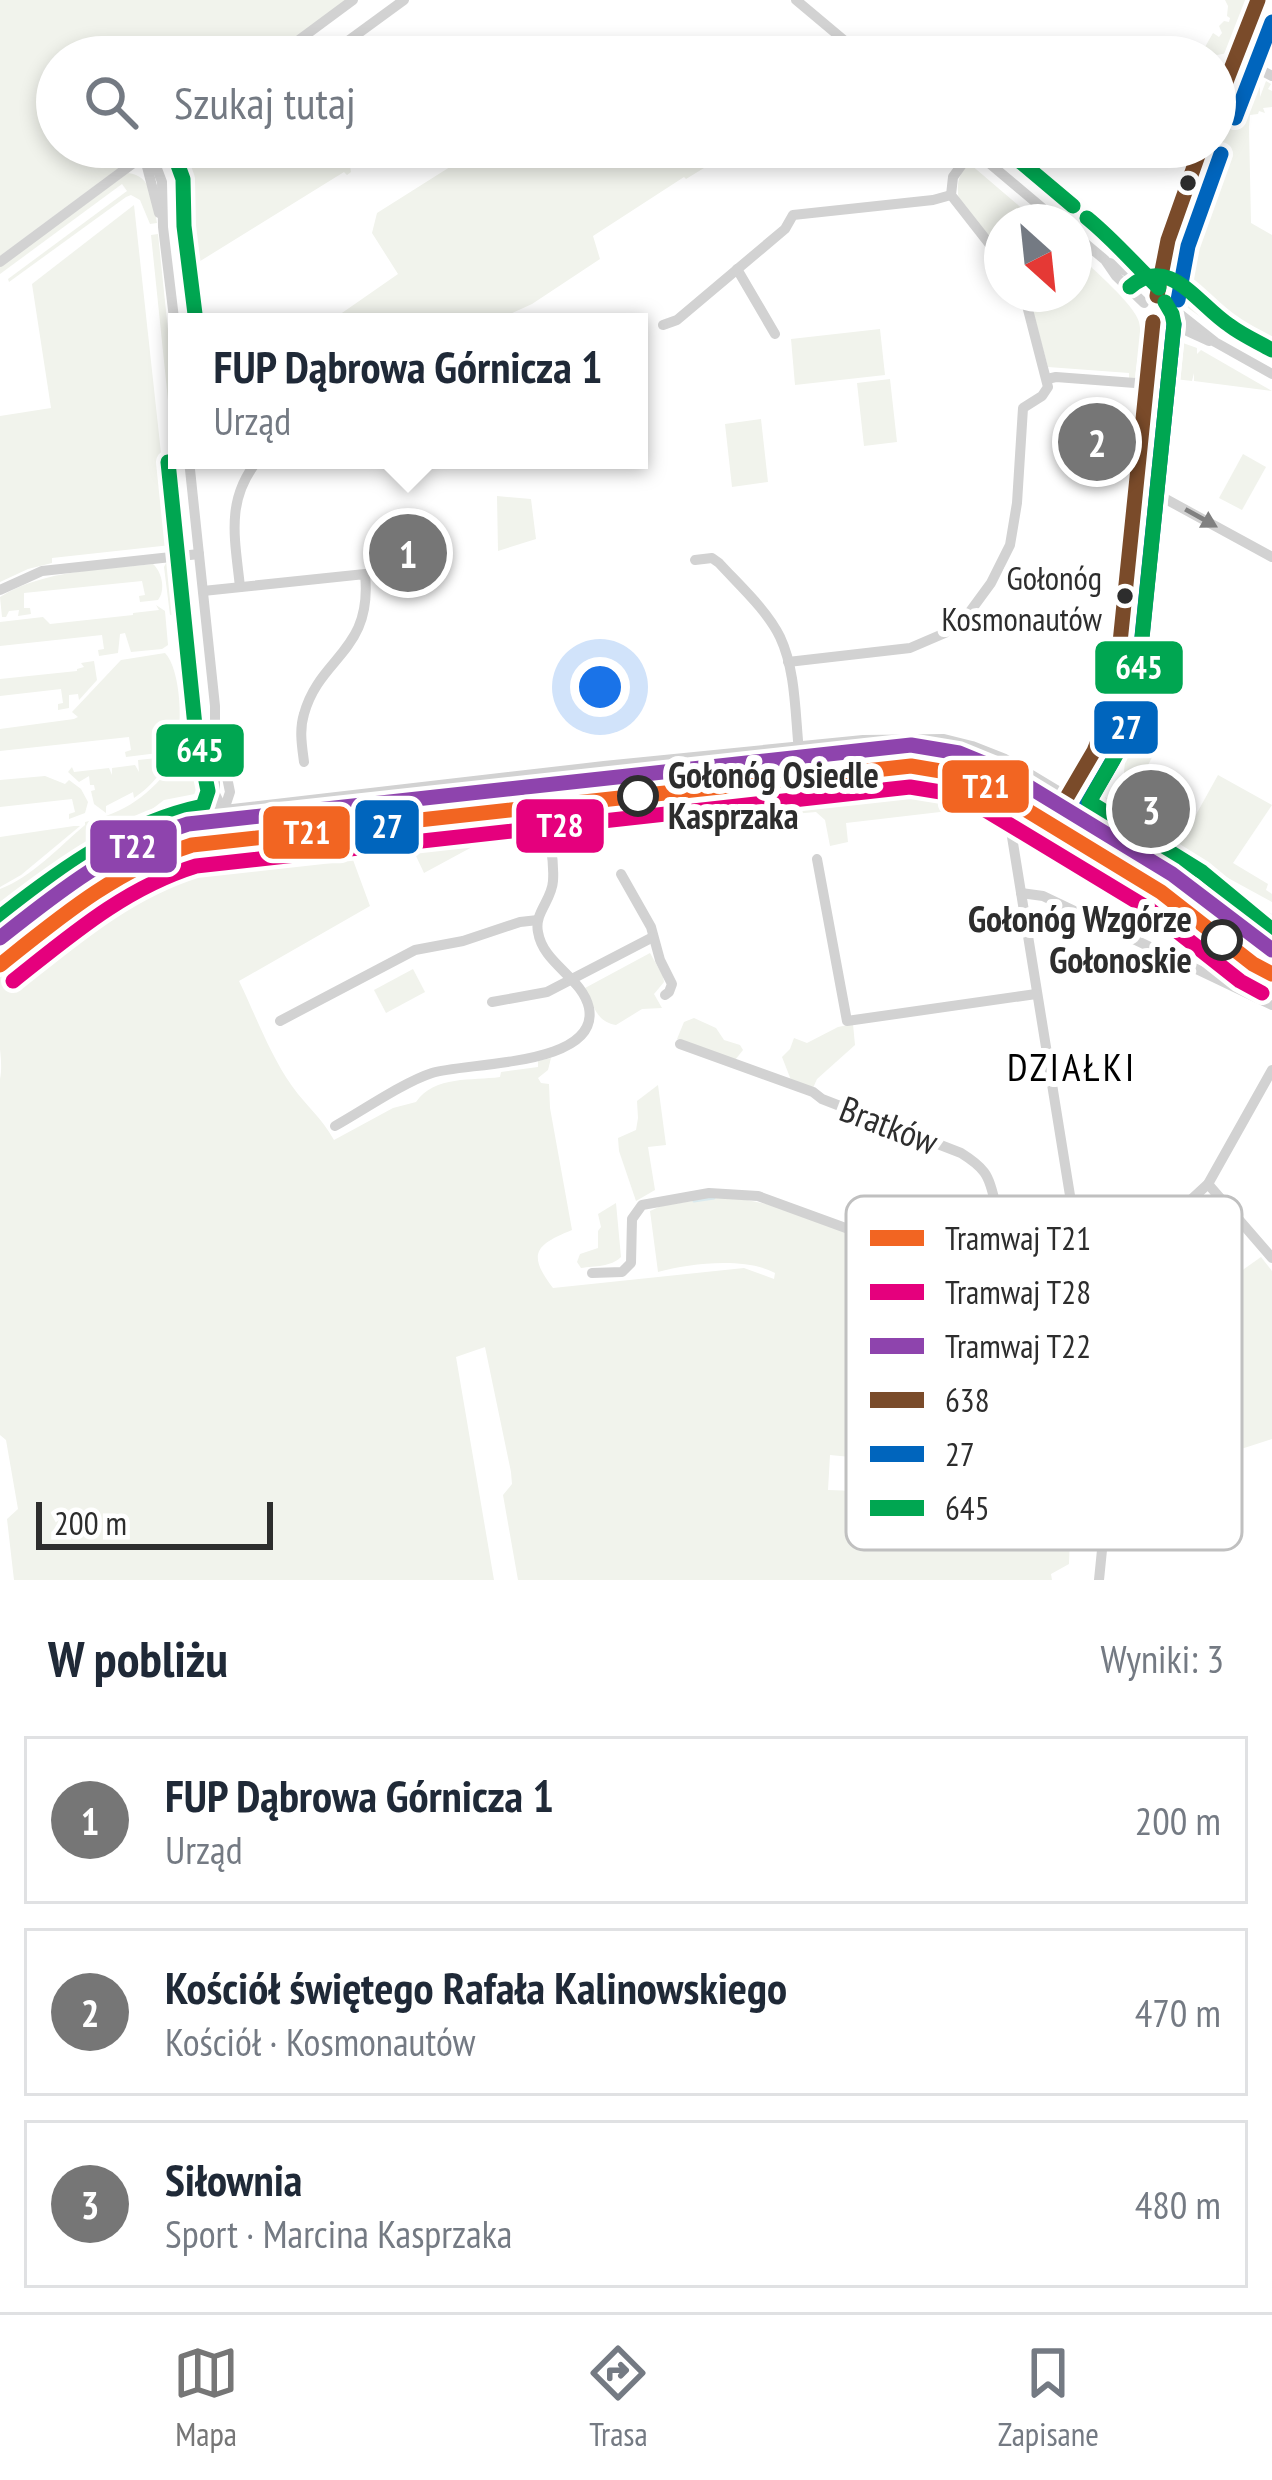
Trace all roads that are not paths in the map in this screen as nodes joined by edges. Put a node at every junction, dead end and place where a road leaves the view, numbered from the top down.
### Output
1 (353, 0) edge
2 (377, 0) edge
3 (404, 0) edge
4 (796, 0) edge
5 (1258, 0) edge
6 (387, 12) junction
7 (304, 36) edge
8 (354, 36) edge
9 (839, 36) edge
10 (1236, 57) joint
11 (1272, 76) edge
12 (128, 168) edge
13 (157, 168) edge
14 (959, 168) edge
15 (996, 168) edge
16 (1193, 168) edge
17 (951, 195) junction
18 (1038, 204) edge
19 (984, 237) edge
20 (1092, 249) edge
21 (1105, 260) junction
22 (0, 262) edge
23 (737, 269) junction
24 (1161, 269) junction
25 (1157, 296) junction
26 (1144, 303) junction
27 (1168, 305) junction
28 (1029, 312) edge
29 (173, 313) edge
30 (1158, 321) junction
31 (662, 325) dead end
32 (1177, 327) junction
33 (775, 334) dead end
34 (1215, 342) junction
35 (1150, 348) junction
36 (1272, 374) edge
37 (1046, 379) junction
38 (1147, 381) junction
39 (190, 469) edge
40 (251, 469) edge
41 (1136, 487) junction
42 (199, 554) junction
43 (1272, 557) edge
44 (695, 560) dead end
45 (240, 587) junction
46 (0, 590) edge
47 (203, 591) junction
48 (788, 662) junction
49 (215, 724) junction
50 (798, 746) junction
51 (800, 760) junction
52 (304, 762) dead end
53 (535, 775) junction
54 (539, 791) junction
55 (230, 792) junction
56 (214, 794) junction
57 (1067, 796) junction
58 (252, 806) junction
59 (1007, 806) dead end
60 (1060, 808) junction
61 (195, 816) junction
62 (225, 817) junction
63 (817, 859) dead end
64 (621, 874) dead end
65 (70, 889) junction
66 (1021, 893) junction
67 (538, 920) junction
68 (1272, 920) edge
69 (652, 937) junction
70 (0, 944) edge
71 (1272, 957) edge
72 (572, 981) junction
73 (1036, 994) junction
74 (665, 995) dead end
75 (492, 1002) dead end
76 (1272, 1005) edge
77 (280, 1021) dead end
78 (680, 1044) dead end
79 (1272, 1070) edge
80 (335, 1126) dead end
81 (1208, 1184) junction
82 (993, 1196) edge
83 (1070, 1196) edge
84 (1195, 1196) edge
85 (1218, 1196) edge
86 (1242, 1223) edge
87 (846, 1227) edge
88 (1272, 1258) edge
89 (592, 1274) dead end
90 (1102, 1550) edge
91 (1100, 1580) edge

1 - 7 street
2 - 6 street
3 - 6 street
4 - 9 street
5 - 10 street
6 - 8 street
10 - 11 street
12 - 22 street
13 - 29 street
14 - 17 street
15 - 18 street
16 - 24 street
17 - 19 street
17 - 23 street
20 - 21 street
21 - 24 street
21 - 26 street
23 - 31 street
23 - 33 street
24 - 25 street
25 - 26 street
25 - 27 street
26 - 30 street
27 - 30 street
27 - 34 street
28 - 37 street
30 - 32 street
30 - 35 street
32 - 34 street
32 - 35 street
34 - 36 street
35 - 38 street
37 - 38 street
37 - 48 street
38 - 41 street
39 - 42 street
40 - 45 street
41 -> 43 street
41 - 57 street
42 - 46 street
42 - 47 street
44 - 48 street
45 - 47 street
45 - 52 street
47 - 49 street
48 - 50 street
49 - 55 street
49 - 56 street
50 - 51 street
50 - 53 street
50 - 57 street
51 - 54 street
51 - 60 street
53 - 54 street
53 - 58 street
54 - 62 street
54 - 67 street
55 - 58 street
55 - 62 street
56 - 61 street
56 - 62 street
57 - 60 street
57 - 68 street
58 - 62 street
59 - 66 street
60 - 71 street
61 - 62 street
61 - 65 street
62 - 65 street
63 - 73 street
64 - 69 street
65 - 70 street
66 - 73 street
66 - 76 street
67 - 72 street
67 - 77 street
69 - 72 street
69 - 74 street
72 - 75 street
72 - 80 street
73 - 83 street
78 - 82 street, Bratków
79 - 81 street
81 - 84 street
81 - 85 street
86 - 88 street
87 - 89 street
90 - 91 street

